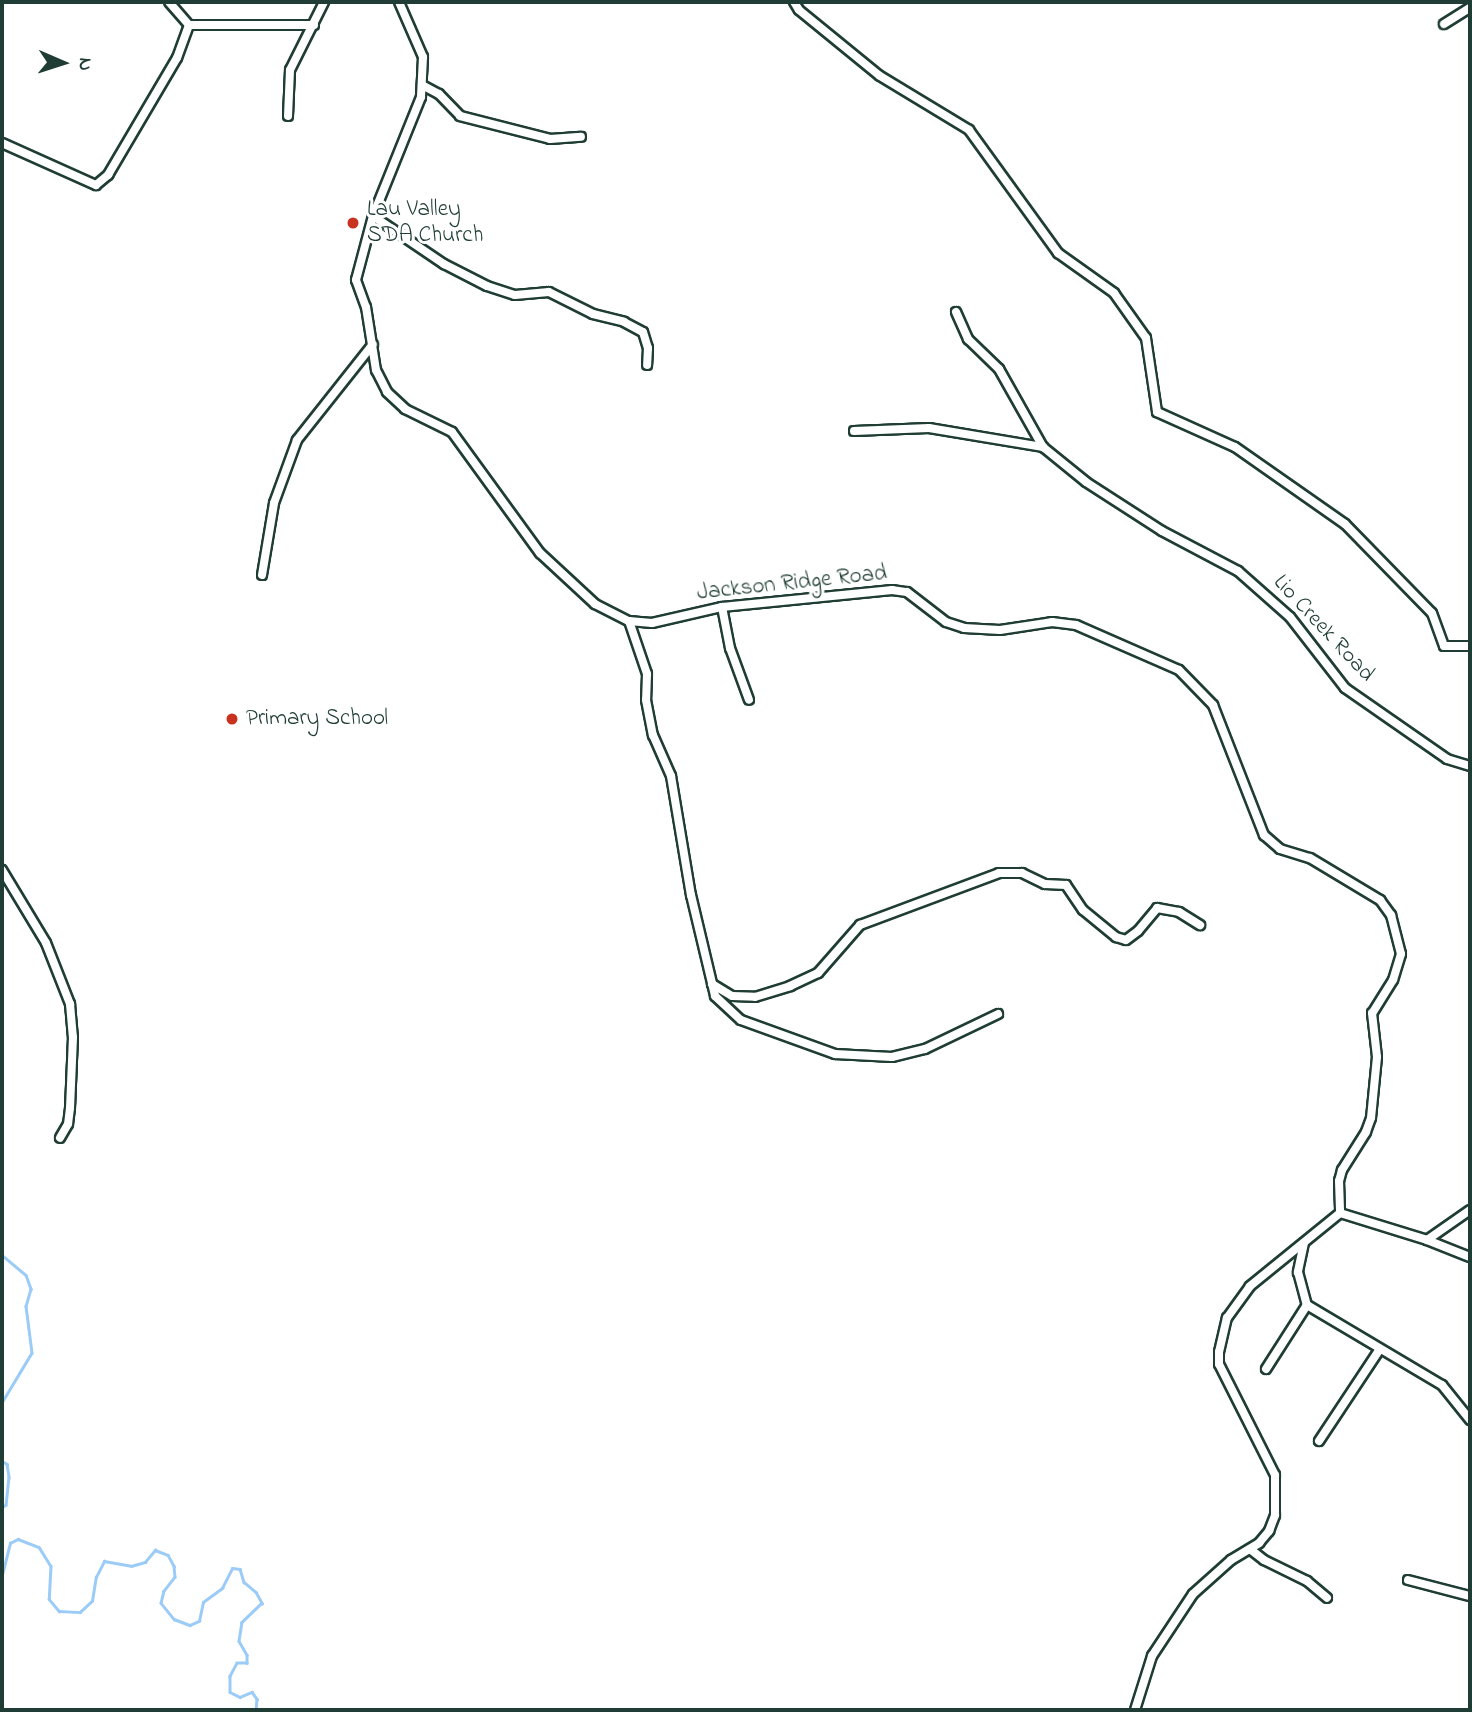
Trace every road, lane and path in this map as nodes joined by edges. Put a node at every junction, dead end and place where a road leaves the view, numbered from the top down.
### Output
1 (169, 2) edge
2 (324, 2) edge
3 (399, 2) edge
4 (794, 2) edge
5 (1470, 8) edge
6 (1444, 24) dead end
7 (189, 25) junction
8 (314, 25) junction
9 (422, 85) junction
10 (288, 117) dead end
11 (581, 137) dead end
12 (2, 143) edge
13 (373, 216) junction
14 (956, 312) dead end
15 (373, 344) junction
16 (647, 365) dead end
17 (854, 431) dead end
18 (1043, 447) junction
19 (262, 575) dead end
20 (722, 607) junction
21 (629, 621) junction
22 (1470, 646) edge
23 (749, 700) dead end
24 (1470, 766) edge
25 (2, 870) edge
26 (1200, 925) dead end
27 (712, 984) junction
28 (998, 1014) dead end
29 (60, 1138) dead end
30 (1470, 1210) edge
31 (1340, 1213) junction
32 (1427, 1240) junction
33 (1305, 1242) junction
34 (1470, 1257) edge
35 (1307, 1305) junction
36 (1380, 1349) junction
37 (1266, 1369) dead end
38 (1470, 1420) edge
39 (1319, 1441) dead end
40 (1250, 1549) junction
41 (1408, 1580) dead end
42 (1470, 1596) edge
43 (1326, 1598) dead end
44 (1135, 1710) edge

1 - 7 street
2 - 8 street
3 - 9 street
4 - 22 street
5 - 6 street
7 - 8 street
7 - 12 street
8 - 10 street
9 - 11 street
9 - 13 street
13 - 15 street
13 - 16 street
14 - 18 street
15 - 19 street
15 - 21 street
17 - 18 street
18 - 24 street, Lio Creek Road
20 - 21 street, Jackson Ridge Road
20 - 23 street
20 - 31 street, Jackson Ridge Road
21 - 27 street
25 - 29 street
26 - 27 street
27 - 28 street
30 - 32 street
31 - 32 street
31 - 33 street
32 - 34 street
33 - 35 street
33 - 40 street
35 - 36 street
35 - 37 street
36 - 38 street
36 - 39 street
40 - 43 street
40 - 44 street
41 - 42 street

